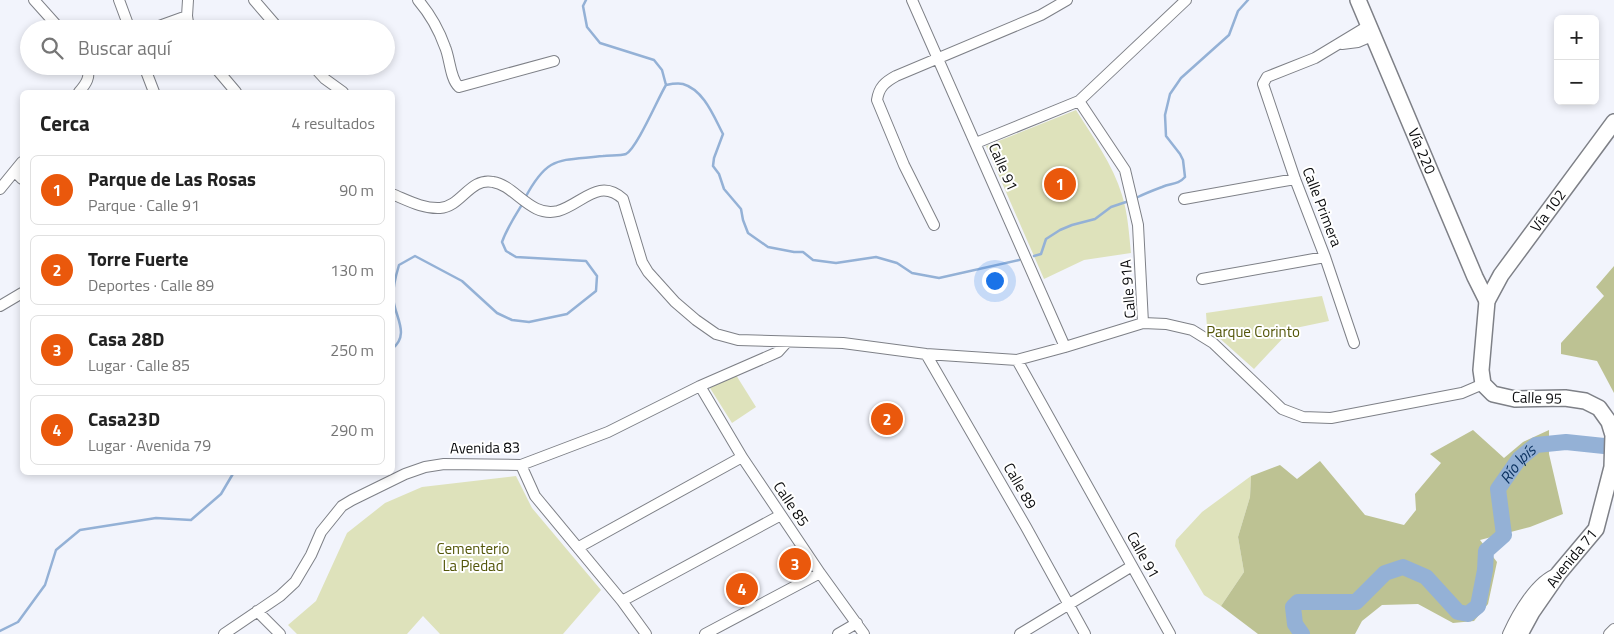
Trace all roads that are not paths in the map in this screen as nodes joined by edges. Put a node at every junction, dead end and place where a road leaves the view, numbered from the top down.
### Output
1 (34, 0) edge
2 (120, 0) edge
3 (188, 0) edge
4 (254, 0) edge
5 (418, 0) edge
6 (912, 0) edge
7 (1066, 0) edge
8 (1186, 0) edge
9 (1358, 0) edge
10 (187, 16) junction
11 (52, 20) edge
12 (128, 20) edge
13 (176, 20) edge
14 (188, 20) edge
15 (271, 20) edge
16 (1366, 35) junction
17 (1340, 44) junction
18 (938, 57) junction
19 (554, 61) dead end
20 (89, 75) edge
21 (147, 75) edge
22 (222, 75) edge
23 (321, 75) edge
24 (80, 90) edge
25 (153, 90) edge
26 (234, 90) edge
27 (340, 90) edge
28 (1078, 101) junction
29 (1614, 122) edge
30 (976, 143) junction
31 (19, 175) edge
32 (1295, 179) junction
33 (0, 189) edge
34 (395, 195) edge
35 (1184, 199) dead end
36 (934, 225) dead end
37 (1325, 257) junction
38 (1501, 275) junction
39 (1475, 277) junction
40 (1202, 279) dead end
41 (20, 295) edge
42 (1487, 301) junction
43 (0, 306) edge
44 (1143, 323) junction
45 (787, 342) junction
46 (1354, 343) dead end
47 (1065, 347) junction
48 (926, 354) junction
49 (1017, 360) junction
50 (1483, 384) junction
51 (700, 386) junction
52 (1613, 435) edge
53 (742, 457) junction
54 (521, 465) junction
55 (1612, 476) edge
56 (781, 516) junction
57 (579, 547) junction
58 (1132, 566) junction
59 (820, 573) junction
60 (1558, 573) junction
61 (622, 601) junction
62 (1068, 604) junction
63 (258, 610) junction
64 (857, 623) junction
65 (1614, 629) edge
66 (224, 634) edge
67 (280, 634) edge
68 (646, 634) edge
69 (705, 634) edge
70 (838, 634) edge
71 (864, 634) edge
72 (1020, 634) edge
73 (1084, 634) edge
74 (1170, 634) edge
75 (1508, 634) edge
76 (1520, 634) edge
77 (1609, 634) edge

1 - 11 street
2 - 12 street
3 - 10 street
4 - 15 street
5 - 19 street
6 - 18 street, Calle 91
7 - 18 street
8 - 28 street
9 - 16 main road, Vía 220
10 - 13 street
10 - 14 street
16 - 17 street
16 - 17 street
16 - 39 main road, Vía 220
17 - 32 street, Calle Primera
18 - 30 street, Calle 91
18 - 36 street
20 - 24 street
21 - 25 street
22 - 26 street
23 - 27 street
28 - 30 street
28 - 44 street, Calle 91A
29 - 38 main road, Vía 102
30 - 47 street, Calle 91
31 - 33 street
32 - 35 street
32 - 37 street, Calle Primera
34 - 45 street
37 - 40 street
37 - 46 street, Calle Primera
38 - 39 main road
38 - 42 main road, Vía 102
39 - 42 main road, Vía 220
41 - 43 street
42 - 50 main road
44 - 47 street
44 - 50 street, Calle 91A
45 - 48 street
45 - 51 street, Avenida 83
47 - 49 street
48 - 49 street
48 - 62 street, Calle 89
49 - 58 street, Calle 91
50 - 52 main road, Calle 95
51 - 53 street, Calle 85
51 - 54 street, Avenida 83
52 - 55 main road, Calle 95
53 - 56 street, Calle 85
53 - 57 street
54 - 57 street
54 - 63 street, Avenida 83
55 - 60 main road, Avenida 71
56 - 59 street, Calle 85
56 - 61 street
57 - 61 street
58 - 62 street
58 - 74 street, Calle 91
59 - 64 street, Calle 85
59 - 69 street
60 - 75 street
60 - 76 main road, Avenida 71
61 - 68 street
62 - 72 street
62 - 73 street, Calle 89
63 - 66 street, Avenida 83
63 - 67 street
64 - 70 street
64 - 71 street, Calle 85
65 - 77 street

